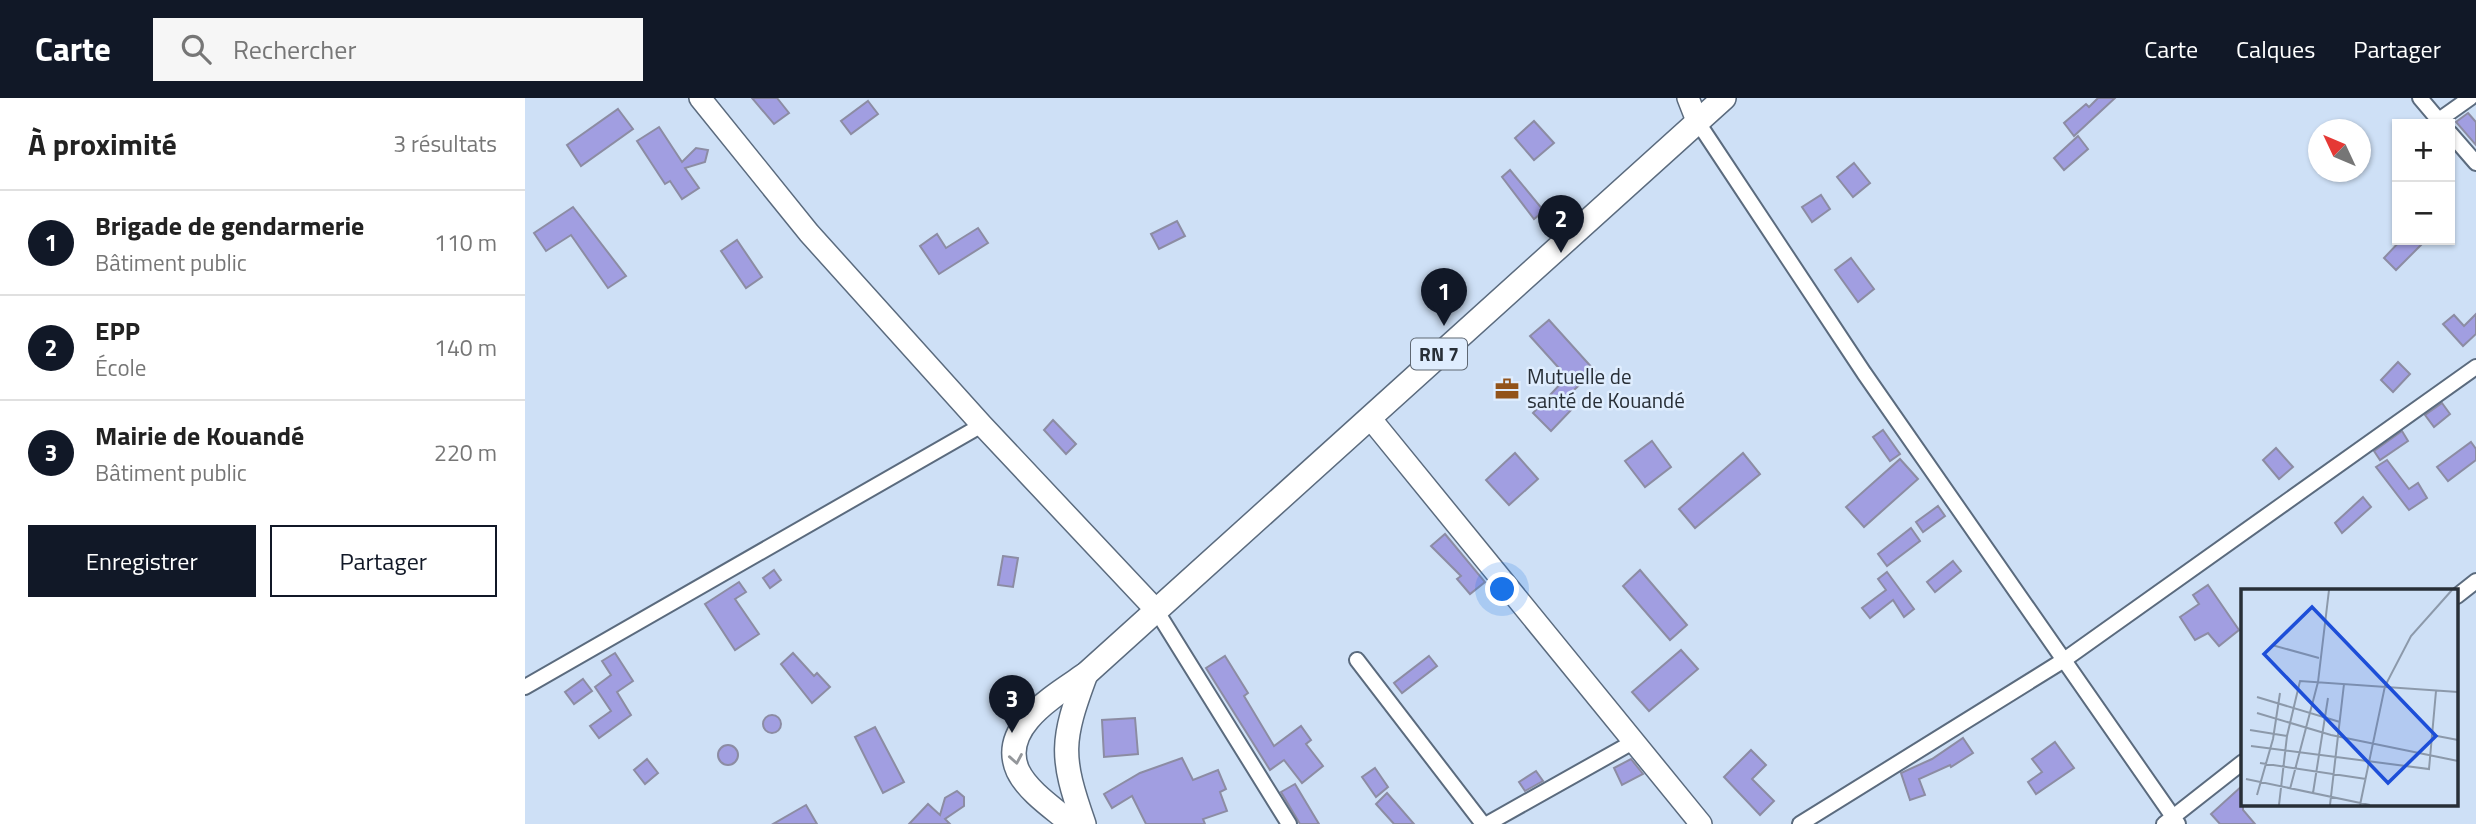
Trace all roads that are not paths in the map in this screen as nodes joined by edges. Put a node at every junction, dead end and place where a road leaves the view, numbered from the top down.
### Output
1 (700, 98) edge
2 (1688, 98) edge
3 (1724, 98) edge
4 (2420, 98) edge
5 (2470, 98) edge
6 (2438, 119) edge
7 (2444, 119) edge
8 (1697, 121) junction
9 (2455, 139) edge
10 (2476, 163) edge
11 (2476, 367) edge
12 (1370, 418) junction
13 (982, 425) junction
14 (2476, 581) edge
15 (2459, 594) edge
16 (1156, 610) junction
17 (1357, 660) dead end
18 (2064, 660) junction
19 (1086, 674) junction
20 (525, 687) edge
21 (1633, 742) junction
22 (2241, 764) edge
23 (2172, 822) edge
24 (1072, 824) edge
25 (1084, 824) edge
26 (1289, 824) edge
27 (1485, 824) edge
28 (1700, 824) edge
29 (1800, 824) edge

1 - 13 main road
2 - 8 main road
3 - 8 main road, RN 7
4 - 6 street
5 - 7 street
8 - 12 main road, RN 7
8 - 18 street
9 - 10 street
11 - 18 street
12 - 16 main road, RN 7
12 - 21 main road
13 - 16 main road
13 - 20 street
14 - 15 street
16 - 19 main road
16 - 26 street
17 - 27 street
18 - 23 street
18 - 29 street
19 -> 24 main road
19 - 25 main road
21 - 27 street
21 - 28 main road
22 - 23 street

